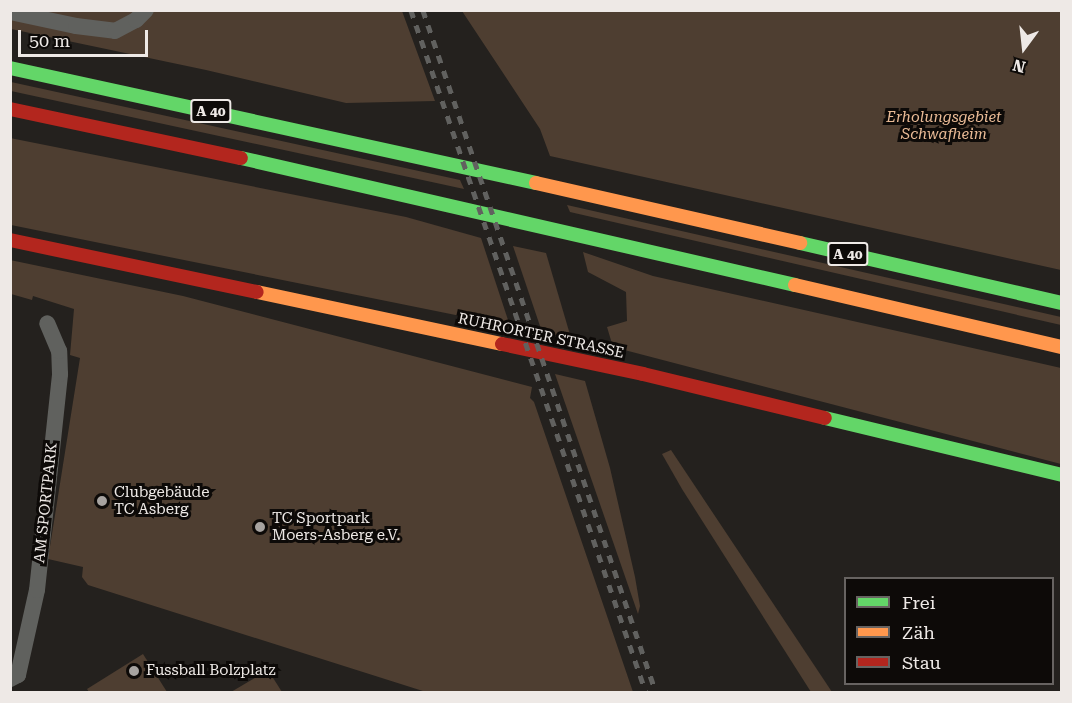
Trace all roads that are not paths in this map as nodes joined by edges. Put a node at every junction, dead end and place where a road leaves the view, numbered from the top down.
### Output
1 (146, 10) edge
2 (10, 12) edge
3 (10, 68) edge
4 (10, 109) edge
5 (10, 240) edge
6 (1062, 303) edge
7 (47, 323) dead end
8 (1062, 347) edge
9 (1062, 475) edge
10 (10, 679) edge

1 - 2 street
3 - 6 main road, A 40
4 - 8 main road
5 - 9 main road, RUHRORTER STRASSE
7 - 10 street, AM SPORTPARK

